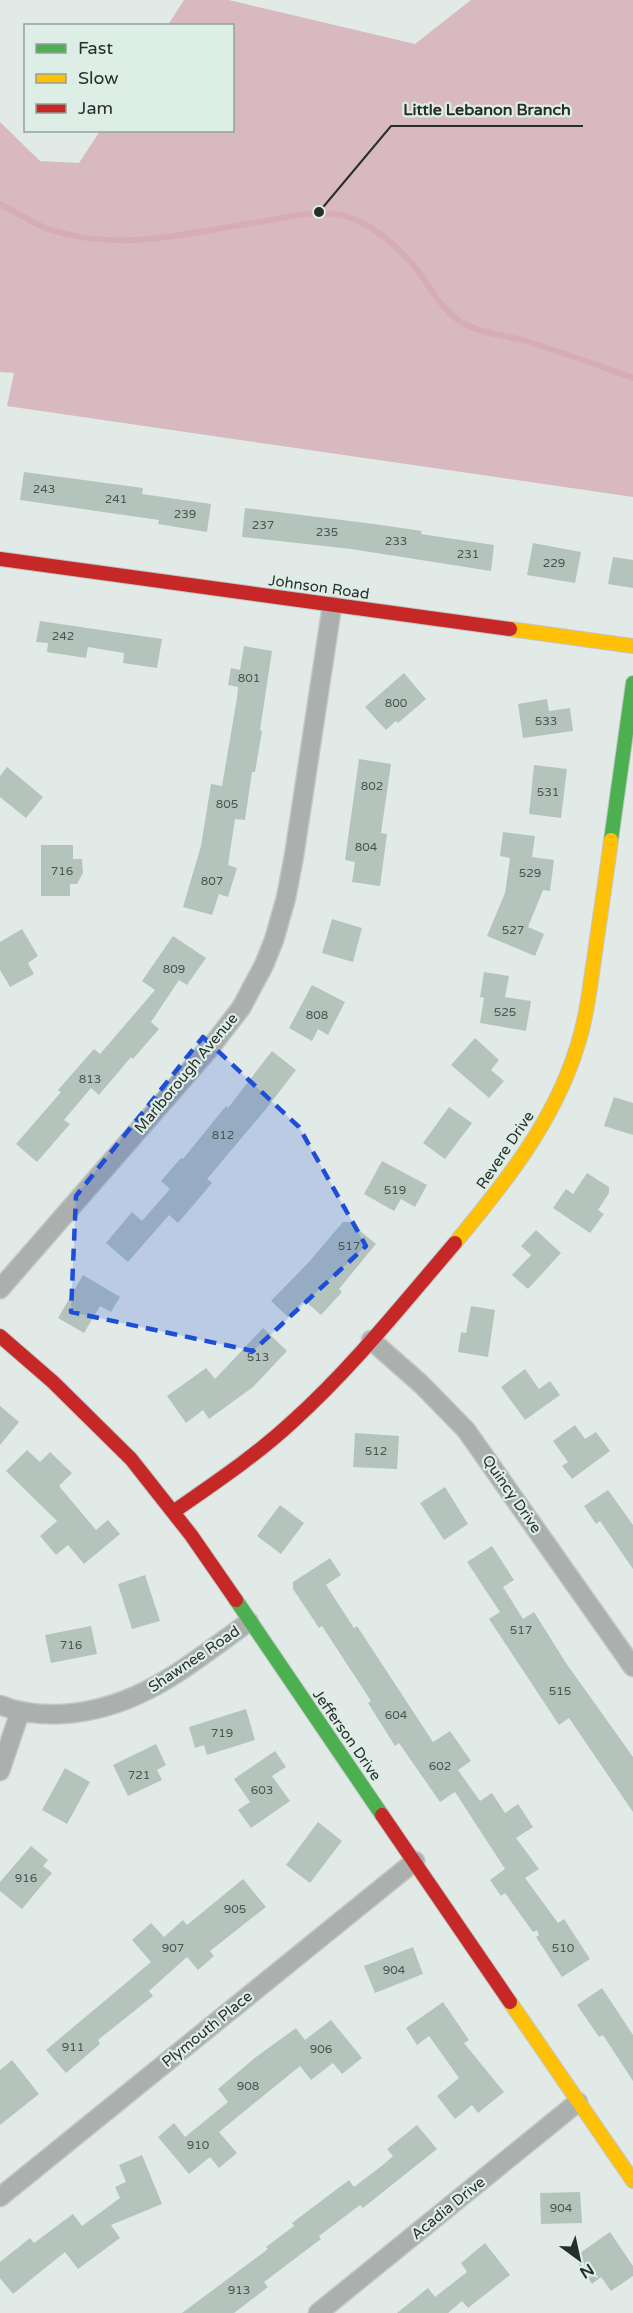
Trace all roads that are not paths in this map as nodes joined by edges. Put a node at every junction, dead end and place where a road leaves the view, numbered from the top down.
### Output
1 (0, 559) edge
2 (332, 606) junction
3 (633, 646) edge
4 (633, 683) edge
5 (0, 1289) edge
6 (0, 1336) edge
7 (371, 1340) junction
8 (173, 1512) junction
9 (249, 1622) junction
10 (633, 1666) edge
11 (0, 1705) edge
12 (20, 1712) junction
13 (0, 1771) edge
14 (415, 1861) junction
15 (578, 2102) junction
16 (633, 2181) edge
17 (0, 2197) edge
18 (318, 2313) edge

1 - 2 street, Johnson Road
2 - 3 street, Johnson Road
2 - 5 street, Marlborough Avenue
4 - 7 street, Revere Drive
6 - 8 street, Jefferson Drive
7 - 8 street, Revere Drive
7 - 10 street, Quincy Drive
8 - 9 street, Jefferson Drive
9 - 12 street, Shawnee Road
9 - 14 street, Jefferson Drive
11 - 12 street, Shawnee Road
12 - 13 street
14 - 15 street, Jefferson Drive
14 - 17 street, Plymouth Place
15 - 16 street, Jefferson Drive
15 - 18 street, Acadia Drive

